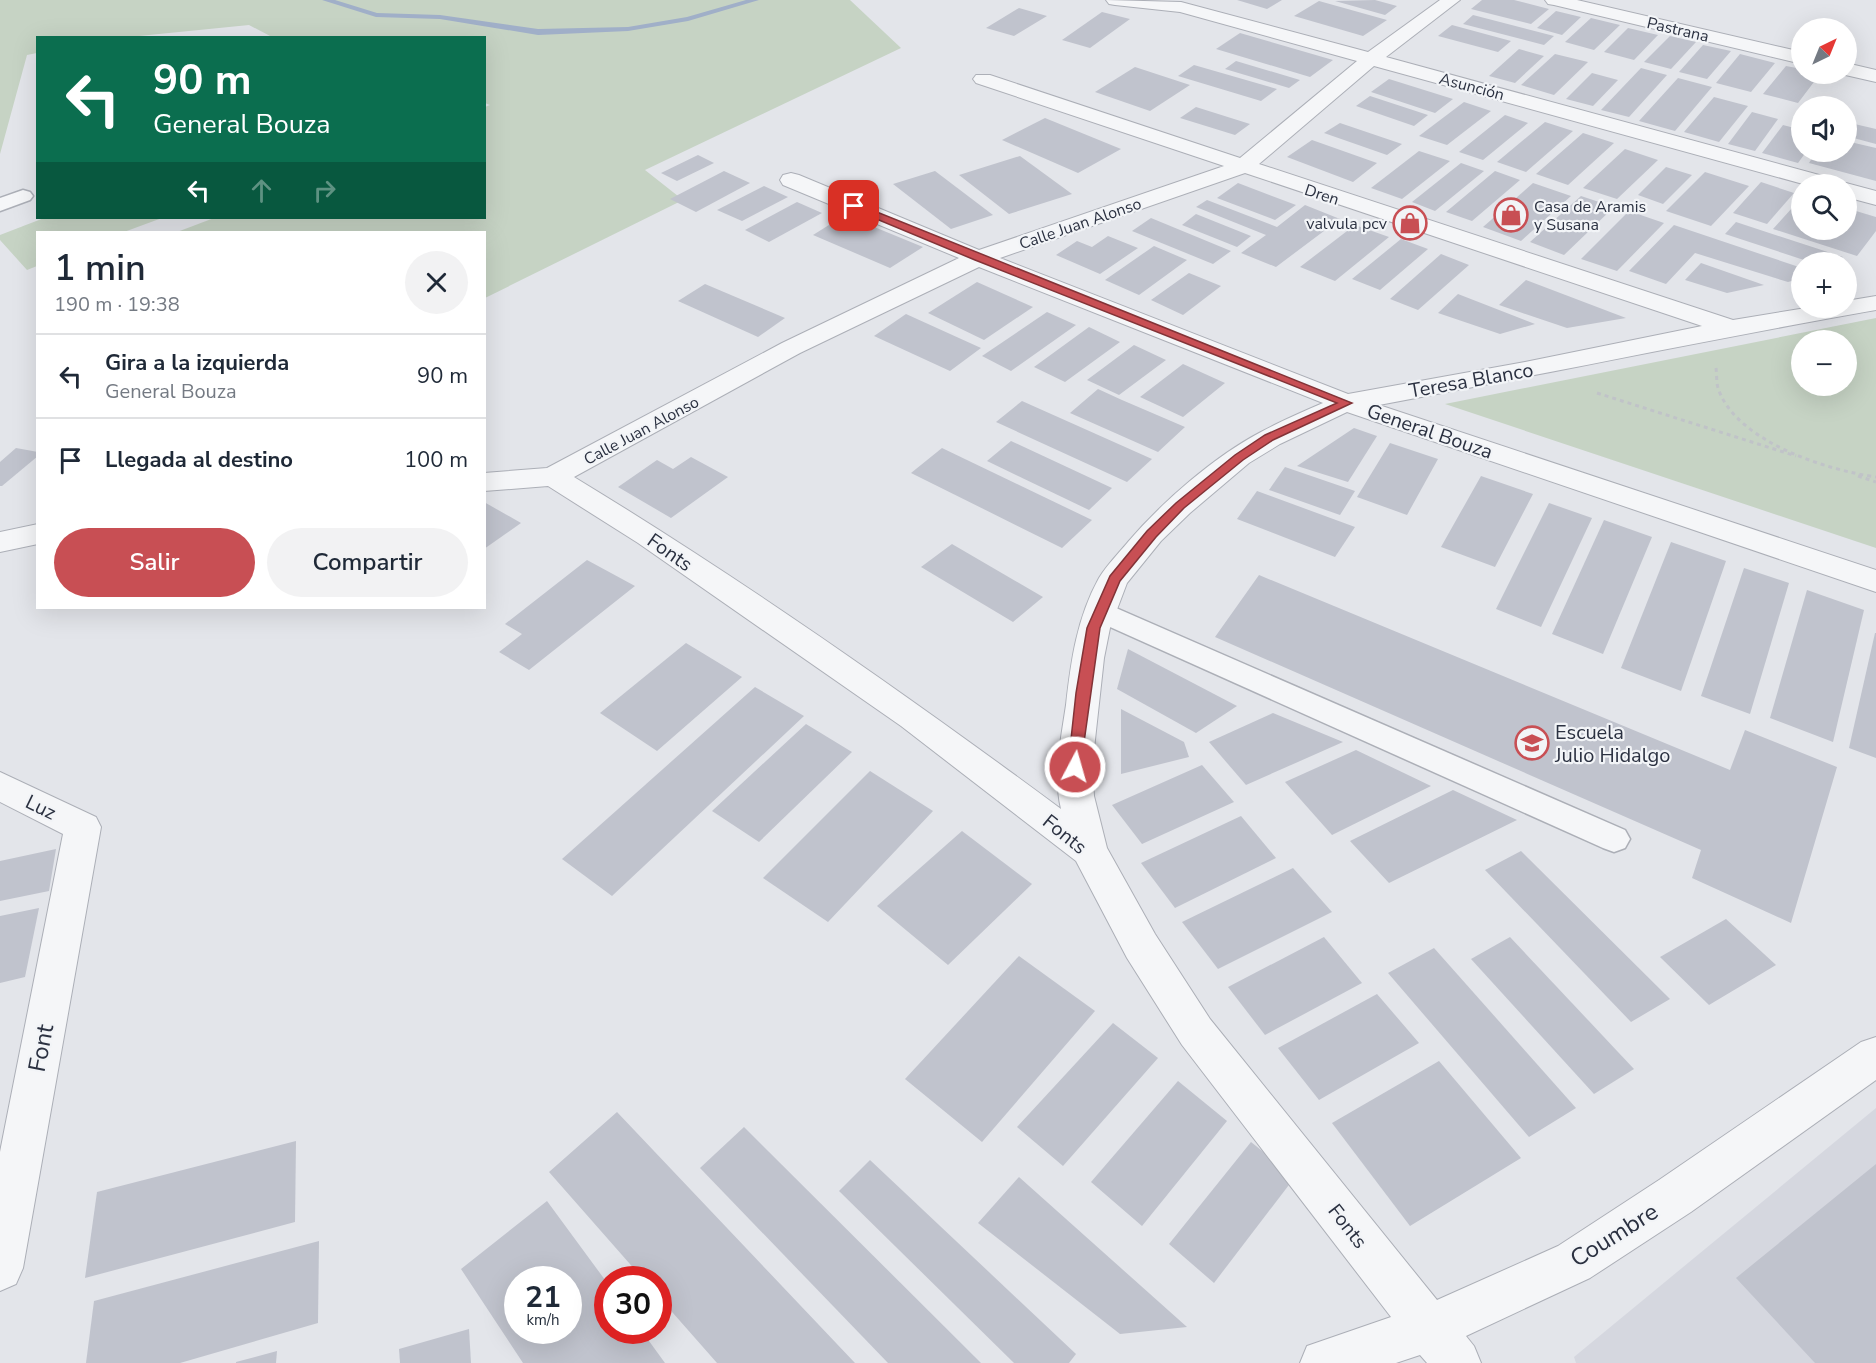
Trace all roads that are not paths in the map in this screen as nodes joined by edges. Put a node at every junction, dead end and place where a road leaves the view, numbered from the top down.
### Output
1 (1115, 0) edge
2 (1451, 0) edge
3 (1554, 0) edge
4 (1186, 3) edge
5 (1791, 55) edge
6 (1371, 59) junction
7 (1857, 72) edge
8 (1876, 76) edge
9 (983, 79) dead end
10 (1242, 167) junction
11 (1791, 174) edge
12 (791, 180) dead end
13 (1857, 193) edge
14 (23, 196) dead end
15 (1876, 198) edge
16 (0, 205) edge
17 (978, 258) junction
18 (1876, 303) edge
19 (1730, 328) junction
20 (1347, 403) junction
21 (553, 477) junction
22 (486, 482) edge
23 (36, 534) edge
24 (0, 542) edge
25 (1876, 581) edge
26 (1100, 611) junction
27 (0, 786) edge
28 (83, 827) joint
29 (1614, 839) dead end
30 (1089, 850) junction
31 (1876, 1056) edge
32 (0, 1268) edge
33 (1429, 1328) junction
34 (1324, 1363) edge
35 (1457, 1363) edge

1 - 4 street, Asunción
2 - 6 street, Calle Juan Alonso
3 - 5 street, Pastrana
4 - 6 street, Asunción
6 - 10 street, Calle Juan Alonso
6 - 11 street, Asunción
7 - 8 street
9 - 10 street, Dren
10 - 17 street, Calle Juan Alonso
10 - 19 street, Dren
12 - 17 street, General Bouza
13 - 15 street
14 - 16 lane
17 - 20 street, General Bouza
17 - 21 street, Calle Juan Alonso
18 - 19 street, Teresa Blanco
19 - 20 street, Teresa Blanco
20 - 25 street, General Bouza
20 - 26 street, Teresa Blanco
21 - 22 street, Calle Juan Alonso
21 - 30 street, Fonts
23 - 24 street
26 - 29 lane
26 - 30 street, Teresa Blanco
27 - 28 street, Luz
28 - 32 street, Font
30 - 33 street, Fonts
31 - 33 street, Coumbre
33 - 34 street, Coumbre
33 - 35 street, Fonts

